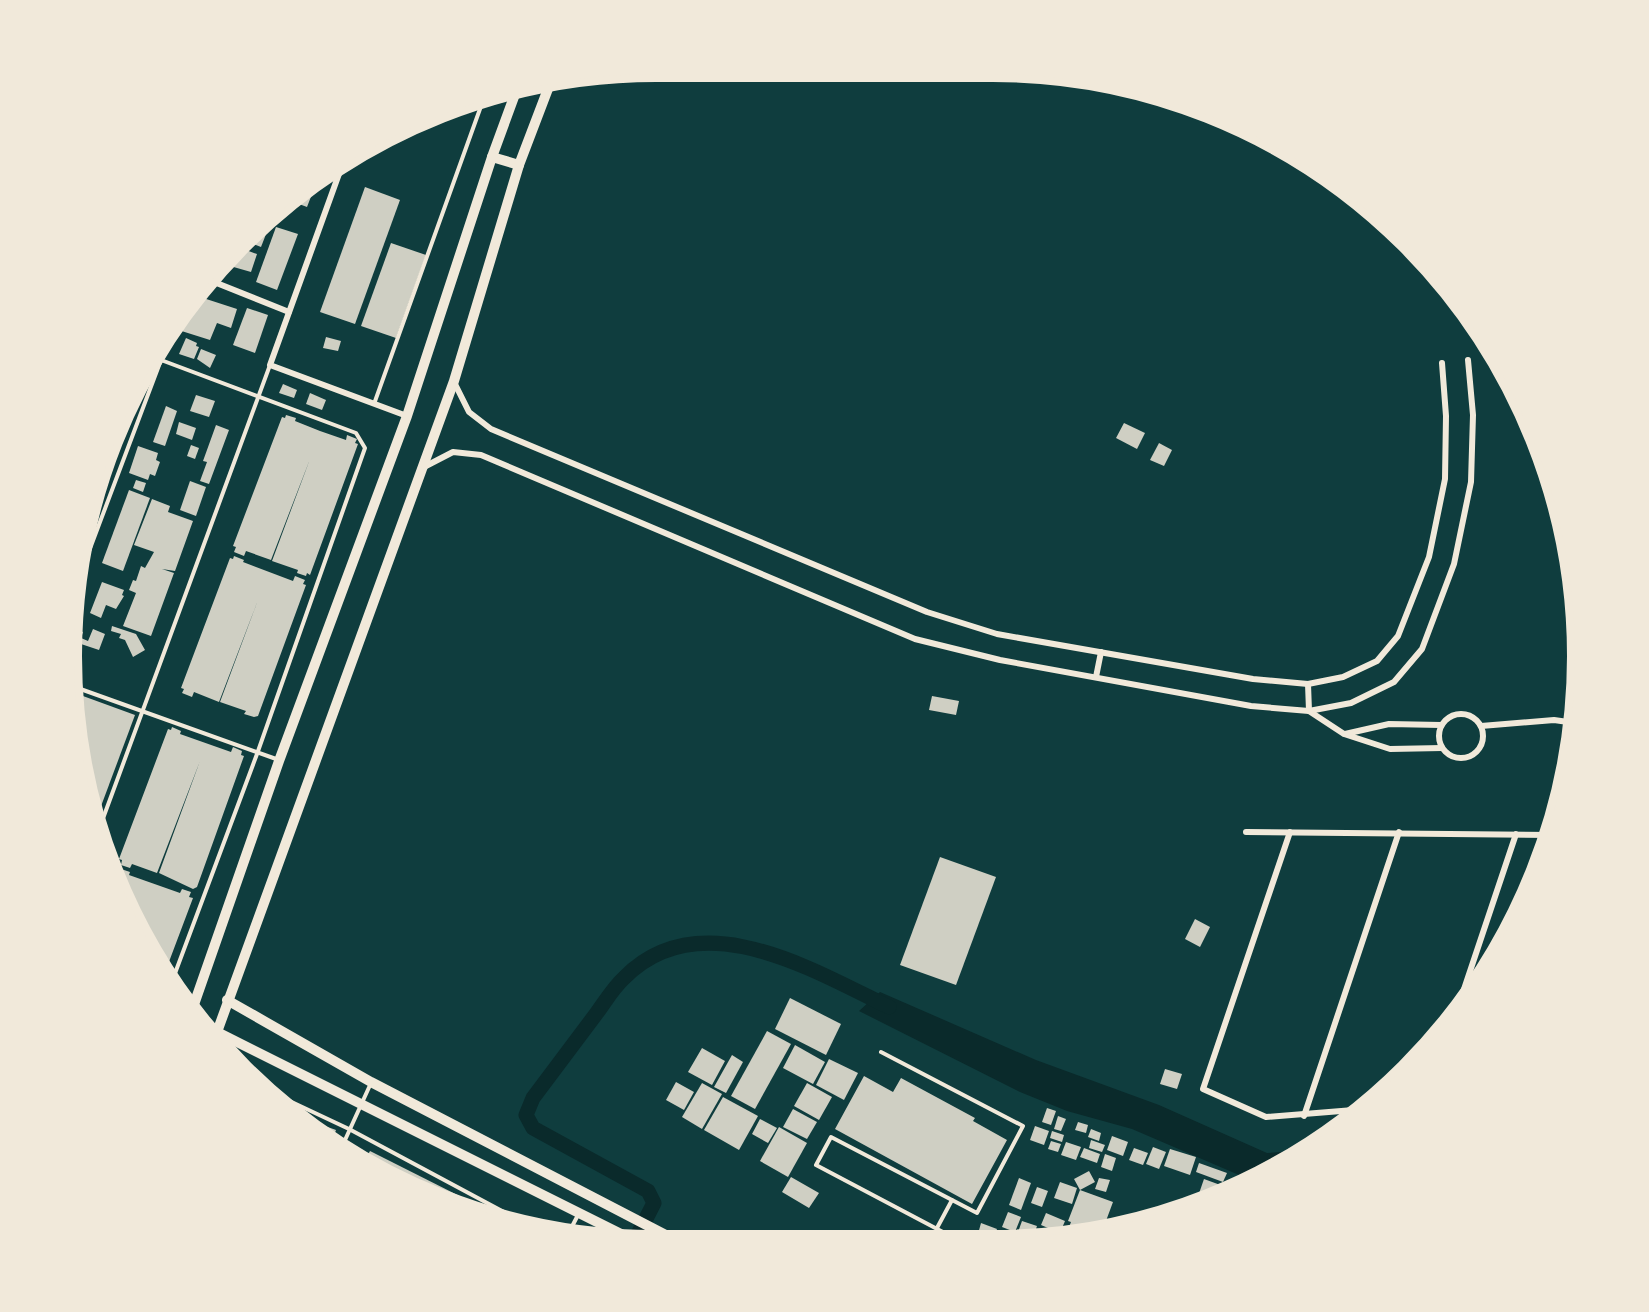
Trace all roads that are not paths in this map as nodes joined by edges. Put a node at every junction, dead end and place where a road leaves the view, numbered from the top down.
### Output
1 (548, 88) edge
2 (514, 96) edge
3 (481, 106) edge
4 (492, 157) junction
5 (519, 165) junction
6 (340, 172) edge
7 (215, 282) edge
8 (289, 312) junction
9 (1468, 360) dead end
10 (1442, 363) dead end
11 (270, 365) junction
12 (454, 381) junction
13 (258, 398) junction
14 (374, 404) junction
15 (407, 416) junction
16 (421, 469) junction
17 (87, 558) edge
18 (1101, 652) junction
19 (1096, 678) junction
20 (1308, 684) junction
21 (79, 688) edge
22 (141, 710) junction
23 (1309, 711) junction
24 (1567, 722) edge
25 (1442, 725) junction
26 (1481, 726) junction
27 (1344, 734) junction
28 (1442, 748) junction
29 (258, 754) junction
30 (279, 761) junction
31 (102, 820) edge
32 (1246, 832) dead end
33 (1290, 832) junction
34 (1399, 832) junction
35 (1516, 834) junction
36 (1542, 835) edge
37 (174, 976) edge
38 (1463, 993) edge
39 (227, 1000) junction
40 (194, 1004) edge
41 (217, 1032) edge
42 (227, 1043) edge
43 (881, 1052) dead end
44 (371, 1082) junction
45 (284, 1098) edge
46 (362, 1103) junction
47 (1350, 1111) edge
48 (1304, 1116) junction
49 (349, 1129) junction
50 (344, 1142) edge
51 (952, 1200) junction
52 (579, 1213) junction
53 (509, 1215) edge
54 (571, 1227) edge
55 (937, 1228) junction
56 (620, 1233) edge
57 (662, 1234) edge
58 (948, 1234) edge

1 - 5 main road
2 - 4 main road
3 - 14 lane
4 - 5 main road
4 - 15 main road
5 - 12 main road
6 - 8 street
7 - 8 street
8 - 11 street
9 - 23 street
10 - 20 street
11 - 13 lane
11 - 14 street
12 - 16 main road
12 - 18 street
13 - 17 lane
13 - 22 lane
13 - 29 lane
14 - 15 street
15 - 30 main road
16 - 19 street
16 - 39 main road
18 - 19 street
18 - 20 street
19 - 23 street
20 - 23 street
21 - 22 lane
22 - 29 lane
22 - 31 lane
23 - 27 street
24 - 26 street
25 - 26 street
25 - 27 street
25 - 28 street
26 - 28 street
27 - 28 street
29 - 30 lane
29 - 37 lane
30 - 40 main road
32 - 33 street
33 - 34 street
33 - 48 street
34 - 35 street
34 - 48 street
35 - 36 street
35 - 38 street
39 - 41 main road
39 - 44 main road
42 - 46 main road
43 - 51 lane
44 - 46 lane
44 - 57 main road
45 - 49 lane
46 - 49 lane
46 - 52 main road
47 - 48 street
49 - 50 lane
49 - 53 lane
51 - 55 lane
51 - 55 lane
52 - 54 lane
52 - 56 main road
55 - 58 lane

